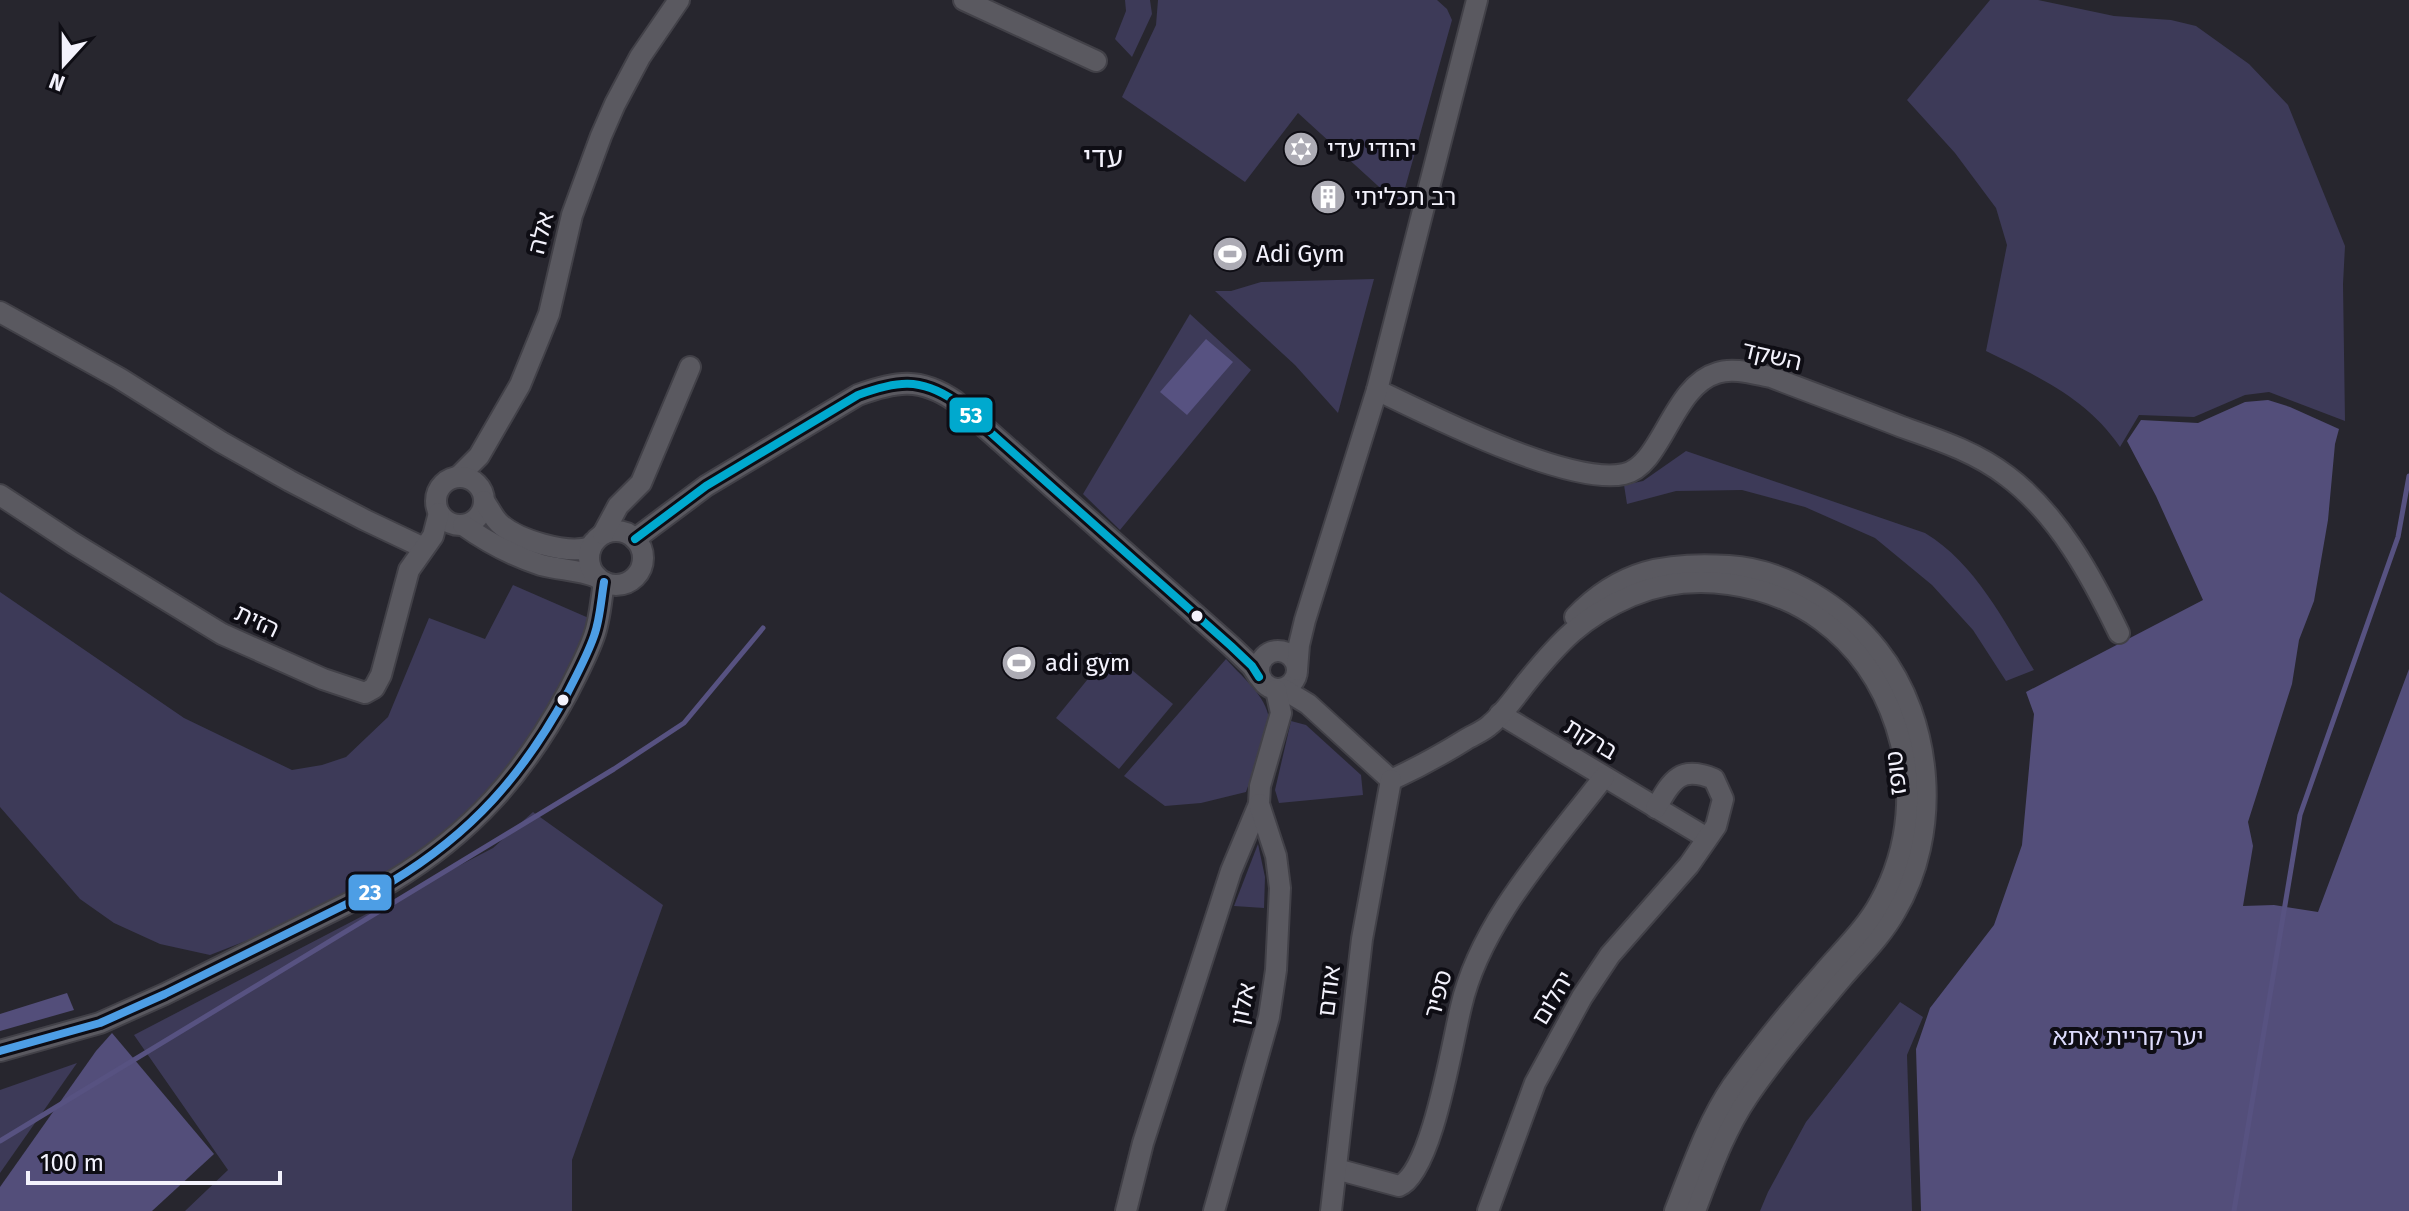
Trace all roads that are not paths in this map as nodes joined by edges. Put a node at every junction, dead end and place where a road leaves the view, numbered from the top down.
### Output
1 (679, 0) edge
2 (964, 0) edge
3 (1477, 0) edge
4 (1096, 61) dead end
5 (0, 312) edge
6 (690, 367) dead end
7 (1377, 390) junction
8 (458, 477) junction
9 (0, 495) edge
10 (484, 501) junction
11 (439, 513) junction
12 (463, 525) junction
13 (598, 538) junction
14 (635, 539) junction
15 (424, 548) junction
16 (600, 580) junction
17 (1305, 620) junction
18 (2119, 633) dead end
19 (1231, 646) junction
20 (1555, 647) junction
21 (1273, 652) junction
22 (1282, 680) junction
23 (1500, 714) junction
24 (1604, 777) junction
25 (1391, 780) junction
26 (1259, 804) junction
27 (1656, 808) junction
28 (1707, 838) junction
29 (0, 1051) edge
30 (1336, 1169) junction
31 (1126, 1211) edge
32 (1214, 1211) edge
33 (1331, 1211) edge
34 (1488, 1211) edge
35 (1675, 1211) edge
36 (1695, 1211) edge

1 - 8 street, אלה
2 - 4 street
3 - 7 street
5 - 15 street
6 - 13 street
7 - 17 street
7 - 18 street, השקד
8 - 10 street
8 - 11 street
9 - 15 street, הזית
10 - 12 street
10 - 13 street
11 - 12 street
11 - 15 street, הזית
12 - 16 street
13 - 14 street
13 - 16 street
14 - 16 street
14 - 19 street
16 - 29 street
17 - 21 street
17 - 22 street
19 - 21 street
19 - 22 street
20 - 23 street, טופז
20 - 35 street, טופז
20 - 36 street, טופז
21 - 22 street
21 - 22 street
22 - 25 street
22 - 26 street
23 - 24 street, ברקת
23 - 25 street, טופז
24 - 27 street, ברקת
24 - 30 street, ספיר
25 - 30 street, אודם
26 - 31 street
26 - 32 street, אלון
27 - 28 street
27 - 28 street, יהלום
28 - 34 street, יהלום
30 - 33 street, אודם

